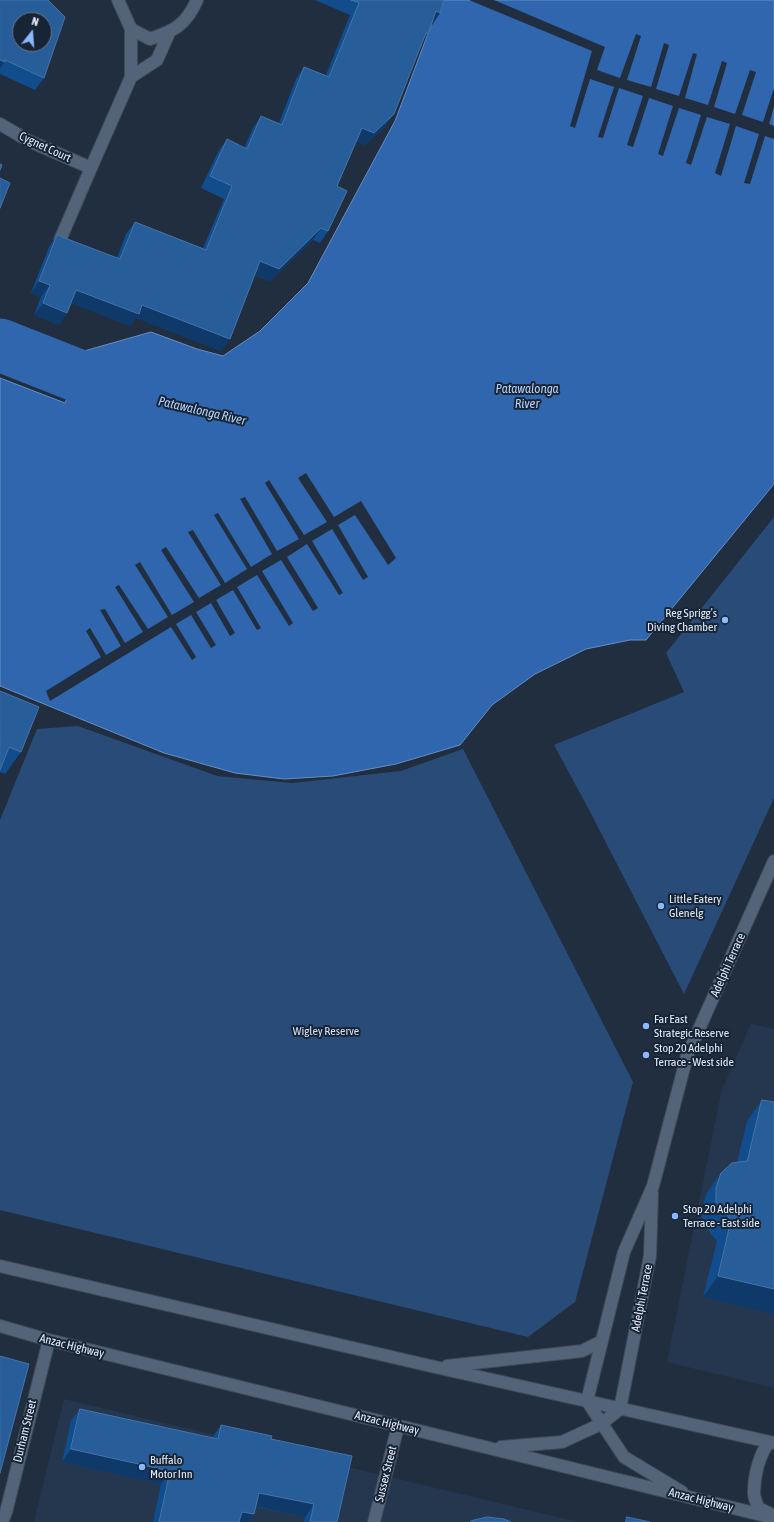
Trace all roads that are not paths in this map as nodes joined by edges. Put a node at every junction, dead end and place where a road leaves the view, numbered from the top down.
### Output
1 (118, 0) edge
2 (197, 0) edge
3 (131, 29) junction
4 (169, 33) junction
5 (131, 77) junction
6 (0, 124) edge
7 (91, 168) junction
8 (60, 240) edge
9 (774, 861) edge
10 (653, 1186) junction
11 (0, 1266) edge
12 (0, 1326) edge
13 (0, 1333) edge
14 (48, 1340) junction
15 (602, 1341) junction
16 (435, 1367) junction
17 (587, 1401) junction
18 (620, 1409) junction
19 (601, 1424) junction
20 (398, 1426) junction
21 (441, 1437) junction
22 (771, 1443) edge
23 (774, 1517) edge
24 (2, 1522) edge
25 (374, 1522) edge

1 - 3 street
2 - 4 street
3 - 4 street
3 - 5 street
4 - 5 street
5 - 7 street
6 - 7 street, Cygnet Court
7 - 8 street
9 - 10 street, Adelphi Terrace
10 - 15 street, Adelphi Terrace
10 - 18 street, Adelphi Terrace
11 - 16 street
12 - 14 street, Anzac Highway
13 - 14 street
14 - 20 street, Anzac Highway
14 - 24 street, Durham Street
15 - 16 street
15 - 17 street, Adelphi Terrace
16 - 17 street
17 - 18 street
17 - 19 street
18 - 19 street
18 - 22 street
19 - 21 street
19 - 23 street
20 - 21 street, Anzac Highway
20 - 25 street, Sussex Street
21 - 23 street, Anzac Highway
22 - 23 street

